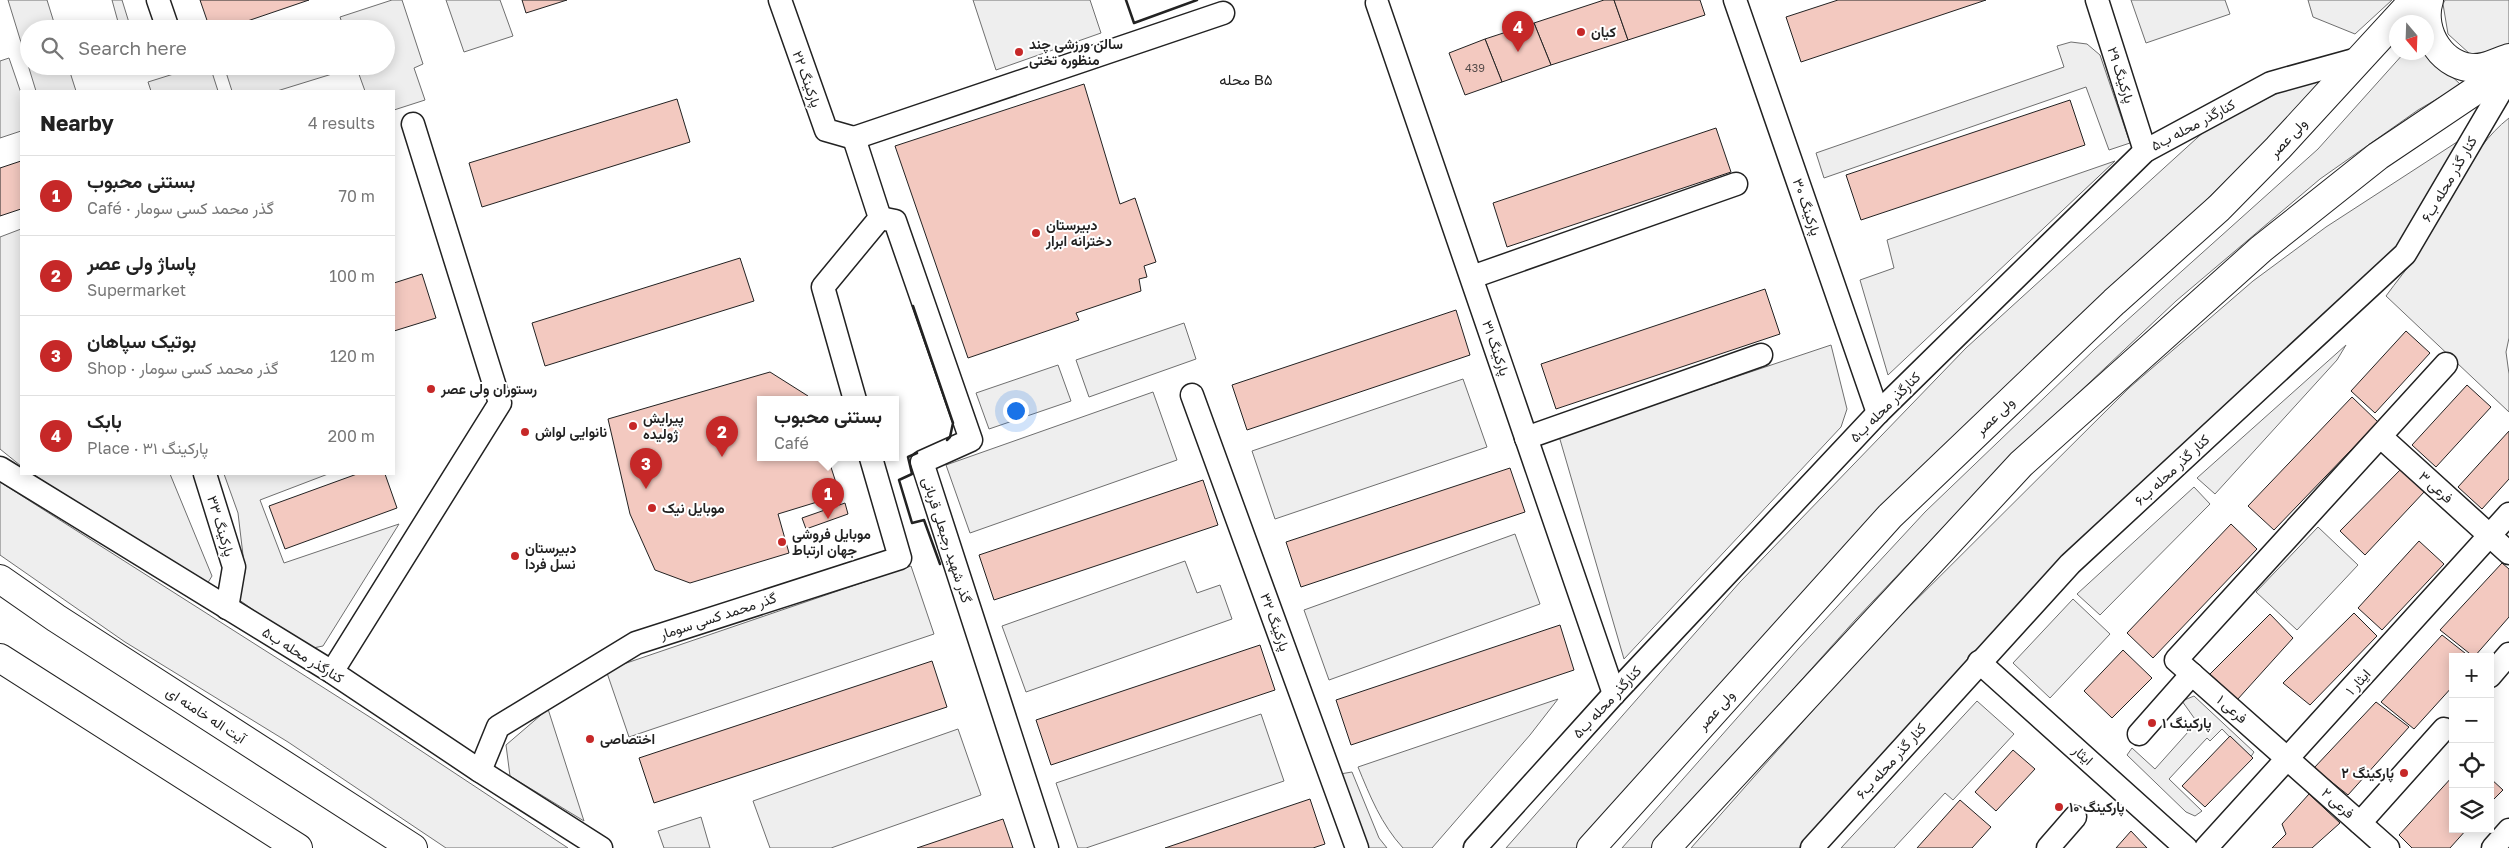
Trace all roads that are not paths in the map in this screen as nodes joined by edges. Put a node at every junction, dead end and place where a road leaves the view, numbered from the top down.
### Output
1 (158, 0) edge
2 (780, 0) edge
3 (1735, 0) edge
4 (2097, 0) edge
5 (2414, 0) edge
6 (2430, 0) edge
7 (1377, 3) dead end
8 (1223, 13) dead end
9 (165, 20) edge
10 (2362, 58) junction
11 (2509, 58) edge
12 (2509, 68) edge
13 (2509, 77) edge
14 (413, 124) dead end
15 (854, 138) junction
16 (2145, 151) junction
17 (1736, 184) dead end
18 (880, 218) junction
19 (1472, 278) junction
20 (1761, 355) dead end
21 (2446, 364) dead end
22 (1192, 395) dead end
23 (854, 396) edge
24 (1878, 413) junction
25 (2381, 437) junction
26 (1526, 438) junction
27 (872, 461) edge
28 (0, 468) edge
29 (205, 475) edge
30 (2509, 514) edge
31 (2491, 536) junction
32 (2509, 553) edge
33 (0, 579) edge
34 (227, 608) junction
35 (2509, 654) edge
36 (0, 658) edge
37 (1979, 662) junction
38 (2184, 667) junction
39 (2494, 671) edge
40 (332, 672) junction
41 (1614, 694) junction
42 (2444, 729) dead end
43 (2140, 734) dead end
44 (2288, 758) junction
45 (480, 771) junction
46 (2074, 818) dead end
47 (2360, 823) junction
48 (2509, 830) edge
49 (298, 848) edge
50 (413, 848) edge
51 (602, 848) edge
52 (1046, 848) edge
53 (1357, 848) edge
54 (1475, 848) edge
55 (1591, 848) edge
56 (1666, 848) edge
57 (1812, 848) edge
58 (2048, 848) edge
59 (2186, 848) edge
60 (2206, 848) edge
61 (2388, 848) edge
62 (2493, 848) edge

1 - 9 street
2 - 15 street, پارکینگ ۲۲
3 - 24 street, پارکینگ ۳۰
4 - 16 street, پارکینگ ۲۹
5 - 10 main road, ولی عصر
6 - 11 main road
7 - 19 street, پارکینگ ۳۱
8 - 15 street
10 - 16 street, کنارگذر محله ب۵
10 - 55 main road, ولی عصر
12 - 56 main road
13 - 37 street, کنار گذر محله ب۶
14 - 40 street
15 - 18 street
16 - 24 street, کنارگذر محله ب۵
17 - 19 street
18 - 23 street
18 - 52 street, گذر شهید رجبعلی قربانی
19 - 26 street, پارکینگ ۳۱
20 - 26 street
21 - 25 street
22 - 53 street, پارکینگ ۳۲
24 - 41 street, کنارگذر محله ب۵
25 - 31 street, فرعی ۳
25 - 38 street
26 - 41 street, پارکینگ ۳۱
27 - 45 street, گذر محمد کسی سومار
28 - 34 street, کنارگذر محله ب۵
29 - 34 street, پارکینگ ۳۳
30 - 31 street, ایثار ۱
31 - 32 street, فرعی ۳
31 - 44 street, ایثار ۱
33 - 50 main road, آیت اله خامنه ای
34 - 40 street, کنارگذر محله ب۵
35 - 39 street
36 - 49 main road
37 - 57 street, کنار گذر محله ب۶
37 - 59 street, ایثار
38 - 43 street
38 - 44 street, فرعی ۱
40 - 45 street, کنارگذر محله ب۵
41 - 54 street, کنارگذر محله ب۵
42 - 47 street
44 - 47 street, فرعی ۲
44 - 60 street, ایثار ۱
45 - 51 street, کنارگذر محله ب۵
46 - 58 street
47 - 61 street, فرعی ۲
48 - 62 street

